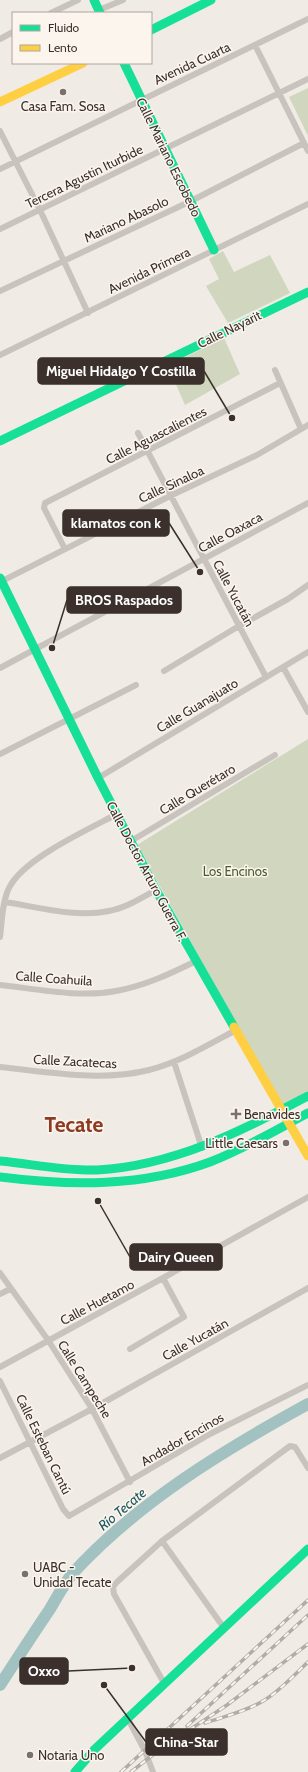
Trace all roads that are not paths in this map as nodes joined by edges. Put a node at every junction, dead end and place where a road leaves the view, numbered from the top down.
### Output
1 (78, 0) edge
2 (94, 0) edge
3 (123, 0) edge
4 (211, 0) edge
5 (99, 11) edge
6 (53, 12) edge
7 (308, 19) edge
8 (152, 30) edge
9 (12, 32) edge
10 (0, 38) edge
11 (255, 45) junction
12 (81, 64) edge
13 (124, 64) edge
14 (308, 80) edge
15 (280, 94) junction
16 (142, 99) junction
17 (0, 102) edge
18 (0, 132) edge
19 (304, 143) junction
20 (166, 149) junction
21 (308, 151) edge
22 (15, 162) junction
23 (0, 169) edge
24 (191, 201) junction
25 (308, 204) edge
26 (40, 210) junction
27 (0, 229) edge
28 (214, 250) junction
29 (64, 260) junction
30 (0, 291) edge
31 (308, 292) edge
32 (88, 312) junction
33 (0, 355) edge
34 (275, 370) dead end
35 (280, 383) junction
36 (308, 425) edge
37 (301, 429) junction
38 (138, 433) dead end
39 (0, 441) edge
40 (147, 452) junction
41 (170, 496) junction
42 (308, 503) edge
43 (65, 549) junction
44 (204, 559) junction
45 (1, 581) edge
46 (308, 585) edge
47 (238, 626) junction
48 (35, 649) junction
49 (308, 652) edge
50 (283, 667) junction
51 (0, 668) edge
52 (164, 671) dead end
53 (266, 677) junction
54 (136, 685) dead end
55 (308, 712) edge
56 (69, 718) junction
57 (0, 754) edge
58 (274, 755) dead end
59 (98, 778) junction
60 (116, 814) junction
61 (131, 841) junction
62 (156, 890) junction
63 (5, 902) junction
64 (0, 937) edge
65 (196, 961) junction
66 (0, 985) edge
67 (236, 1030) junction
68 (174, 1062) junction
69 (0, 1067) edge
70 (308, 1096) edge
71 (282, 1110) junction
72 (308, 1113) edge
73 (289, 1123) junction
74 (202, 1148) junction
75 (308, 1156) edge
76 (0, 1160) edge
77 (0, 1177) edge
78 (308, 1197) edge
79 (0, 1273) edge
80 (164, 1278) junction
81 (308, 1288) edge
82 (10, 1289) junction
83 (0, 1294) edge
84 (48, 1340) junction
85 (130, 1349) dead end
86 (0, 1366) edge
87 (0, 1381) edge
88 (308, 1384) edge
89 (92, 1409) junction
90 (31, 1442) junction
91 (0, 1458) edge
92 (308, 1468) edge
93 (130, 1482) junction
94 (69, 1516) joint
95 (162, 1541) junction
96 (308, 1549) edge
97 (224, 1628) junction
98 (164, 1683) junction
99 (128, 1719) junction
100 (75, 1772) edge
101 (153, 1772) edge

1 - 6 street
2 - 5 street
3 - 5 street
4 - 8 street
7 - 11 street, Avenida Cuarta
9 - 10 street
11 - 15 street
11 - 16 street, Avenida Cuarta
12 - 17 street
13 - 16 street, Calle Mariano Escobedo
14 - 15 street, Tercera Agustin Iturbide
15 - 19 street
15 - 20 street, Tercera Agustin Iturbide
16 - 20 street, Calle Mariano Escobedo
16 - 22 street, Avenida Cuarta
18 - 22 street
19 - 21 street
19 - 24 street, Mariano Abasolo
20 - 24 street, Calle Mariano Escobedo
20 - 26 street, Tercera Agustin Iturbide
22 - 23 street, Avenida Cuarta
22 - 26 street
24 - 28 street, Calle Mariano Escobedo
24 - 29 street, Mariano Abasolo
25 - 28 street, Avenida Primera
26 - 27 street, Tercera Agustin Iturbide
26 - 29 street
28 - 32 street, Avenida Primera
29 - 30 street, Mariano Abasolo
29 - 32 street
31 - 39 street, Calle Nayarit
32 - 33 street, Avenida Primera
34 - 35 street
35 - 37 street
35 - 40 street, Calle Aguascalientes
36 - 37 street, Calle Sinaloa
37 - 41 street, Calle Sinaloa
38 - 40 street, Calle Yucatán
40 - 41 street, Calle Yucatán
40 - 43 street, Calle Aguascalientes
41 - 43 street, Calle Sinaloa
41 - 44 street, Calle Yucatán
42 - 44 street, Calle Oaxaca
43 - 45 street, Calle Sinaloa
44 - 47 street, Calle Yucatán
44 - 48 street, Calle Oaxaca
45 - 48 street, Calle Doctor Arturo Guerra F.
46 - 47 street
47 - 52 street
47 - 53 street, Calle Yucatán
48 - 51 street, Calle Oaxaca
48 - 56 street, Calle Doctor Arturo Guerra F.
49 - 50 street, Calle Guanajuato
50 - 53 street, Calle Guanajuato
50 - 55 street
53 - 59 street, Calle Guanajuato
54 - 56 street
56 - 57 street
56 - 59 street, Calle Doctor Arturo Guerra F.
58 - 61 street, Calle Querétaro
59 - 60 street, Calle Doctor Arturo Guerra F.
60 - 61 street, Calle Doctor Arturo Guerra F.
60 - 63 street
61 - 62 street, Calle Doctor Arturo Guerra F.
62 - 63 street
62 - 65 street, Calle Doctor Arturo Guerra F.
63 - 64 street
65 - 66 street, Calle Coahuila
65 - 67 street, Calle Doctor Arturo Guerra F.
67 - 68 street, Calle Zacatecas
67 - 71 street, Calle Doctor Arturo Guerra F.
68 - 69 street, Calle Zacatecas
68 - 74 street
70 - 71 street
71 - 73 street, Calle Doctor Arturo Guerra F.
71 - 74 street
72 - 73 street
73 - 75 street, Calle Doctor Arturo Guerra F.
73 - 77 street
74 - 76 street
78 - 80 street, Calle Huetamo
79 - 82 street, Calle Campeche
80 - 84 street, Calle Huetamo
80 - 85 street
81 - 89 street, Calle Yucatán
82 - 83 street
82 - 84 street, Calle Campeche
84 - 86 street, Calle Huetamo
84 - 89 street, Calle Campeche
87 - 90 street, Calle Esteban Cantú
88 - 93 street, Andador Encinos
89 - 90 street, Calle Yucatán
89 - 93 street, Calle Campeche
90 - 91 street, Calle Yucatán
90 - 94 street, Calle Esteban Cantú
92 - 95 street
93 - 94 street, Andador Encinos
95 - 97 street
95 - 98 street
96 - 97 street
97 - 98 street
98 - 99 street
99 - 100 street
99 - 101 street

